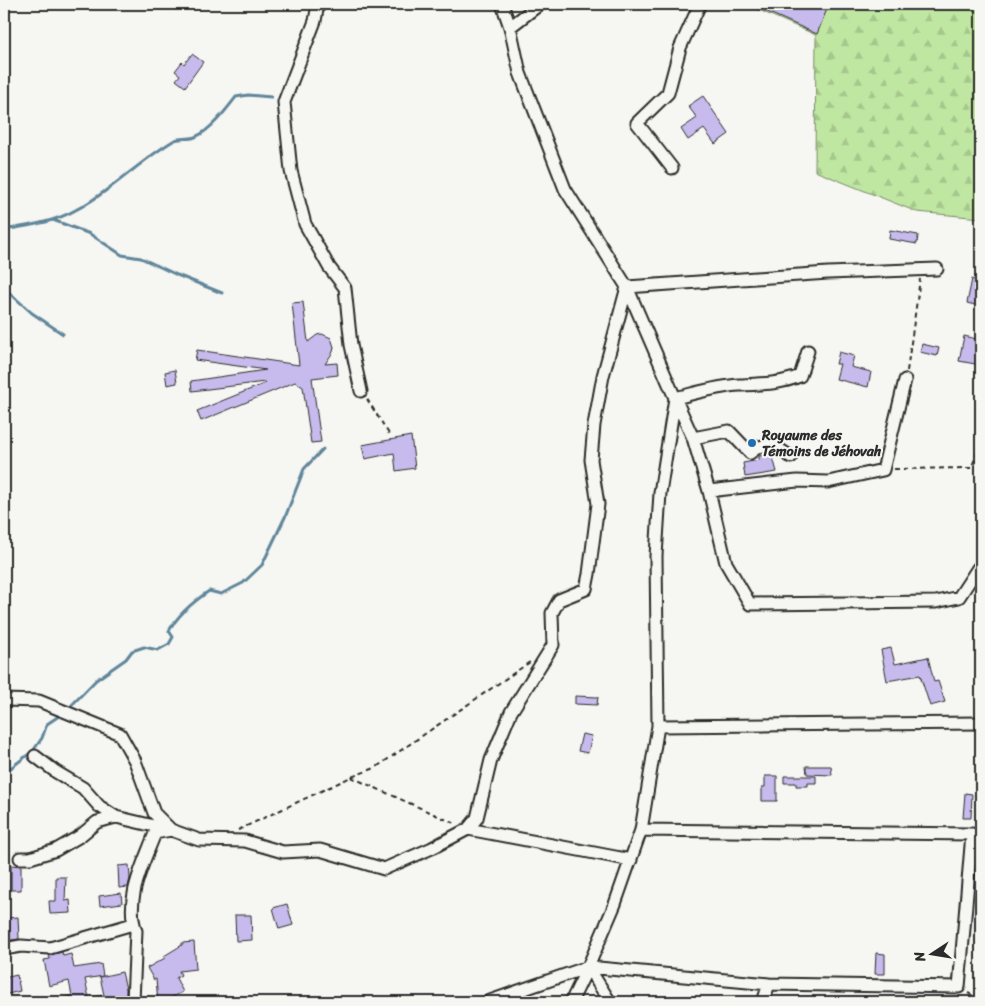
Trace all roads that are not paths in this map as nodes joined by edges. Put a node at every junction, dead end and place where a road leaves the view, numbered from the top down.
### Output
1 (318, 4) edge
2 (502, 4) edge
3 (540, 4) edge
4 (700, 4) edge
5 (510, 27) junction
6 (672, 168) dead end
7 (937, 269) dead end
8 (627, 288) junction
9 (808, 351) dead end
10 (906, 380) road end
11 (361, 391) road end
12 (675, 398) junction
13 (693, 438) junction
14 (792, 457) dead end
15 (710, 491) junction
16 (978, 568) dead end
17 (4, 700) edge
18 (981, 723) edge
19 (658, 726) junction
20 (35, 756) dead end
21 (116, 817) junction
22 (468, 829) junction
23 (171, 830) junction
24 (642, 830) junction
25 (976, 835) edge
26 (20, 858) dead end
27 (631, 860) junction
28 (133, 924) junction
29 (4, 949) edge
30 (588, 967) junction
31 (769, 984) junction
32 (133, 1002) edge
33 (487, 1002) edge
34 (571, 1002) edge
35 (610, 1002) edge
36 (763, 1002) edge

1 - 11 street
2 - 5 street
3 - 5 street
4 - 6 street
5 - 8 street
7 - 8 street
8 - 12 street
8 - 22 street
9 - 12 street
10 - 15 street
12 - 13 street
12 - 19 street
13 - 14 street
13 - 15 street
15 - 16 street
17 - 23 street
18 - 19 street
19 - 24 street
20 - 21 street
21 - 23 street
21 - 26 street
22 - 23 street
22 - 27 street
23 - 28 street
24 - 25 street
24 - 27 street
25 - 31 street
27 - 30 street
28 - 29 street
28 - 32 street
30 - 31 street
30 - 33 street
30 - 34 street
30 - 35 street
31 - 36 street

